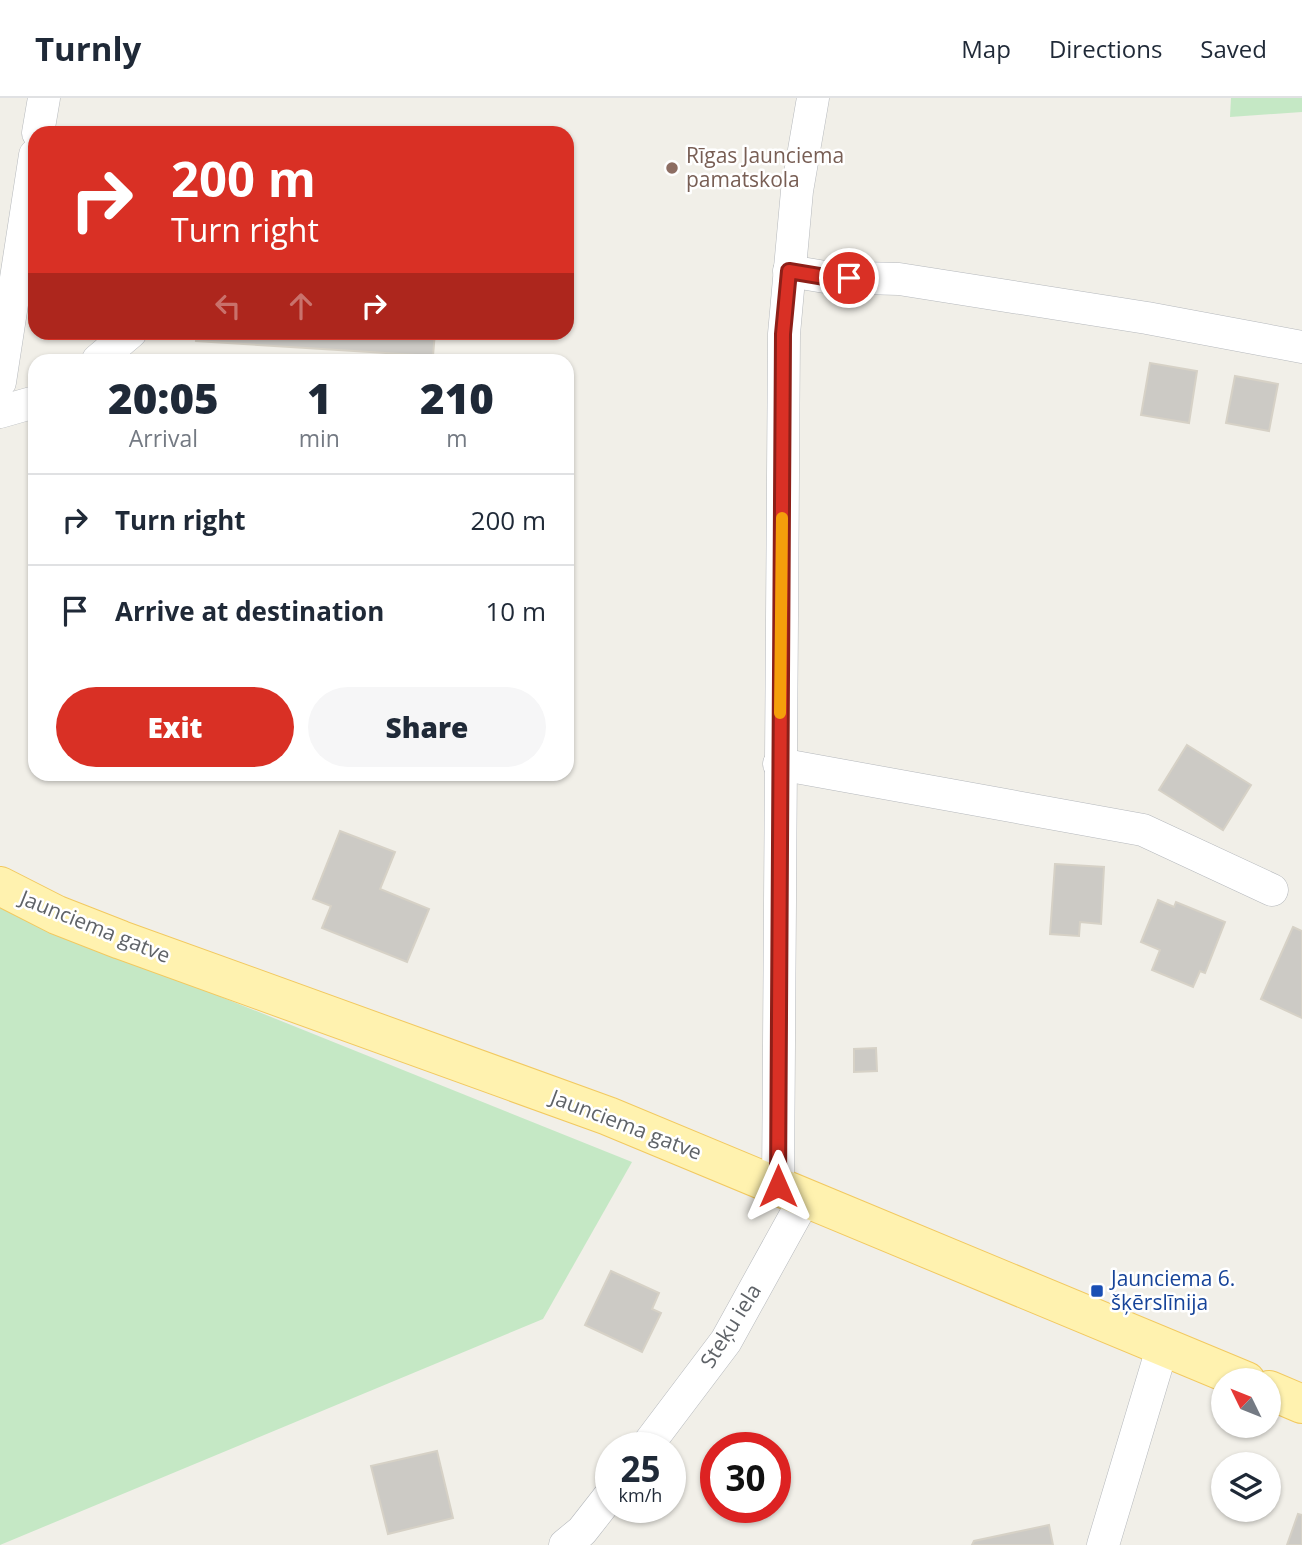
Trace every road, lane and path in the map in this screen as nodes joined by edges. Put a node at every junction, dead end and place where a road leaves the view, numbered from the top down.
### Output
1 (44, 98) edge
2 (813, 98) edge
3 (39, 126) edge
4 (28, 200) edge
5 (789, 271) junction
6 (122, 340) edge
7 (1302, 347) edge
8 (105, 354) edge
9 (0, 382) edge
10 (28, 404) edge
11 (0, 412) edge
12 (779, 764) junction
13 (0, 886) edge
14 (1272, 890) dead end
15 (792, 1192) junction
16 (1163, 1345) junction
17 (1216, 1368) edge
18 (1281, 1395) edge
19 (1302, 1404) edge
20 (657, 1432) edge
21 (595, 1514) edge
22 (565, 1545) edge
23 (1103, 1545) edge

1 - 3 street
2 - 5 street
4 - 9 street
5 - 7 street
5 - 12 street
6 - 8 street
10 - 11 street
12 - 14 street
12 - 15 street
13 - 15 main road, Jaunciema gatve
15 - 16 main road, Jaunciema gatve
15 - 20 street, Steķu iela
16 - 17 main road, Jaunciema gatve
16 - 23 street
18 - 19 main road
21 - 22 street

